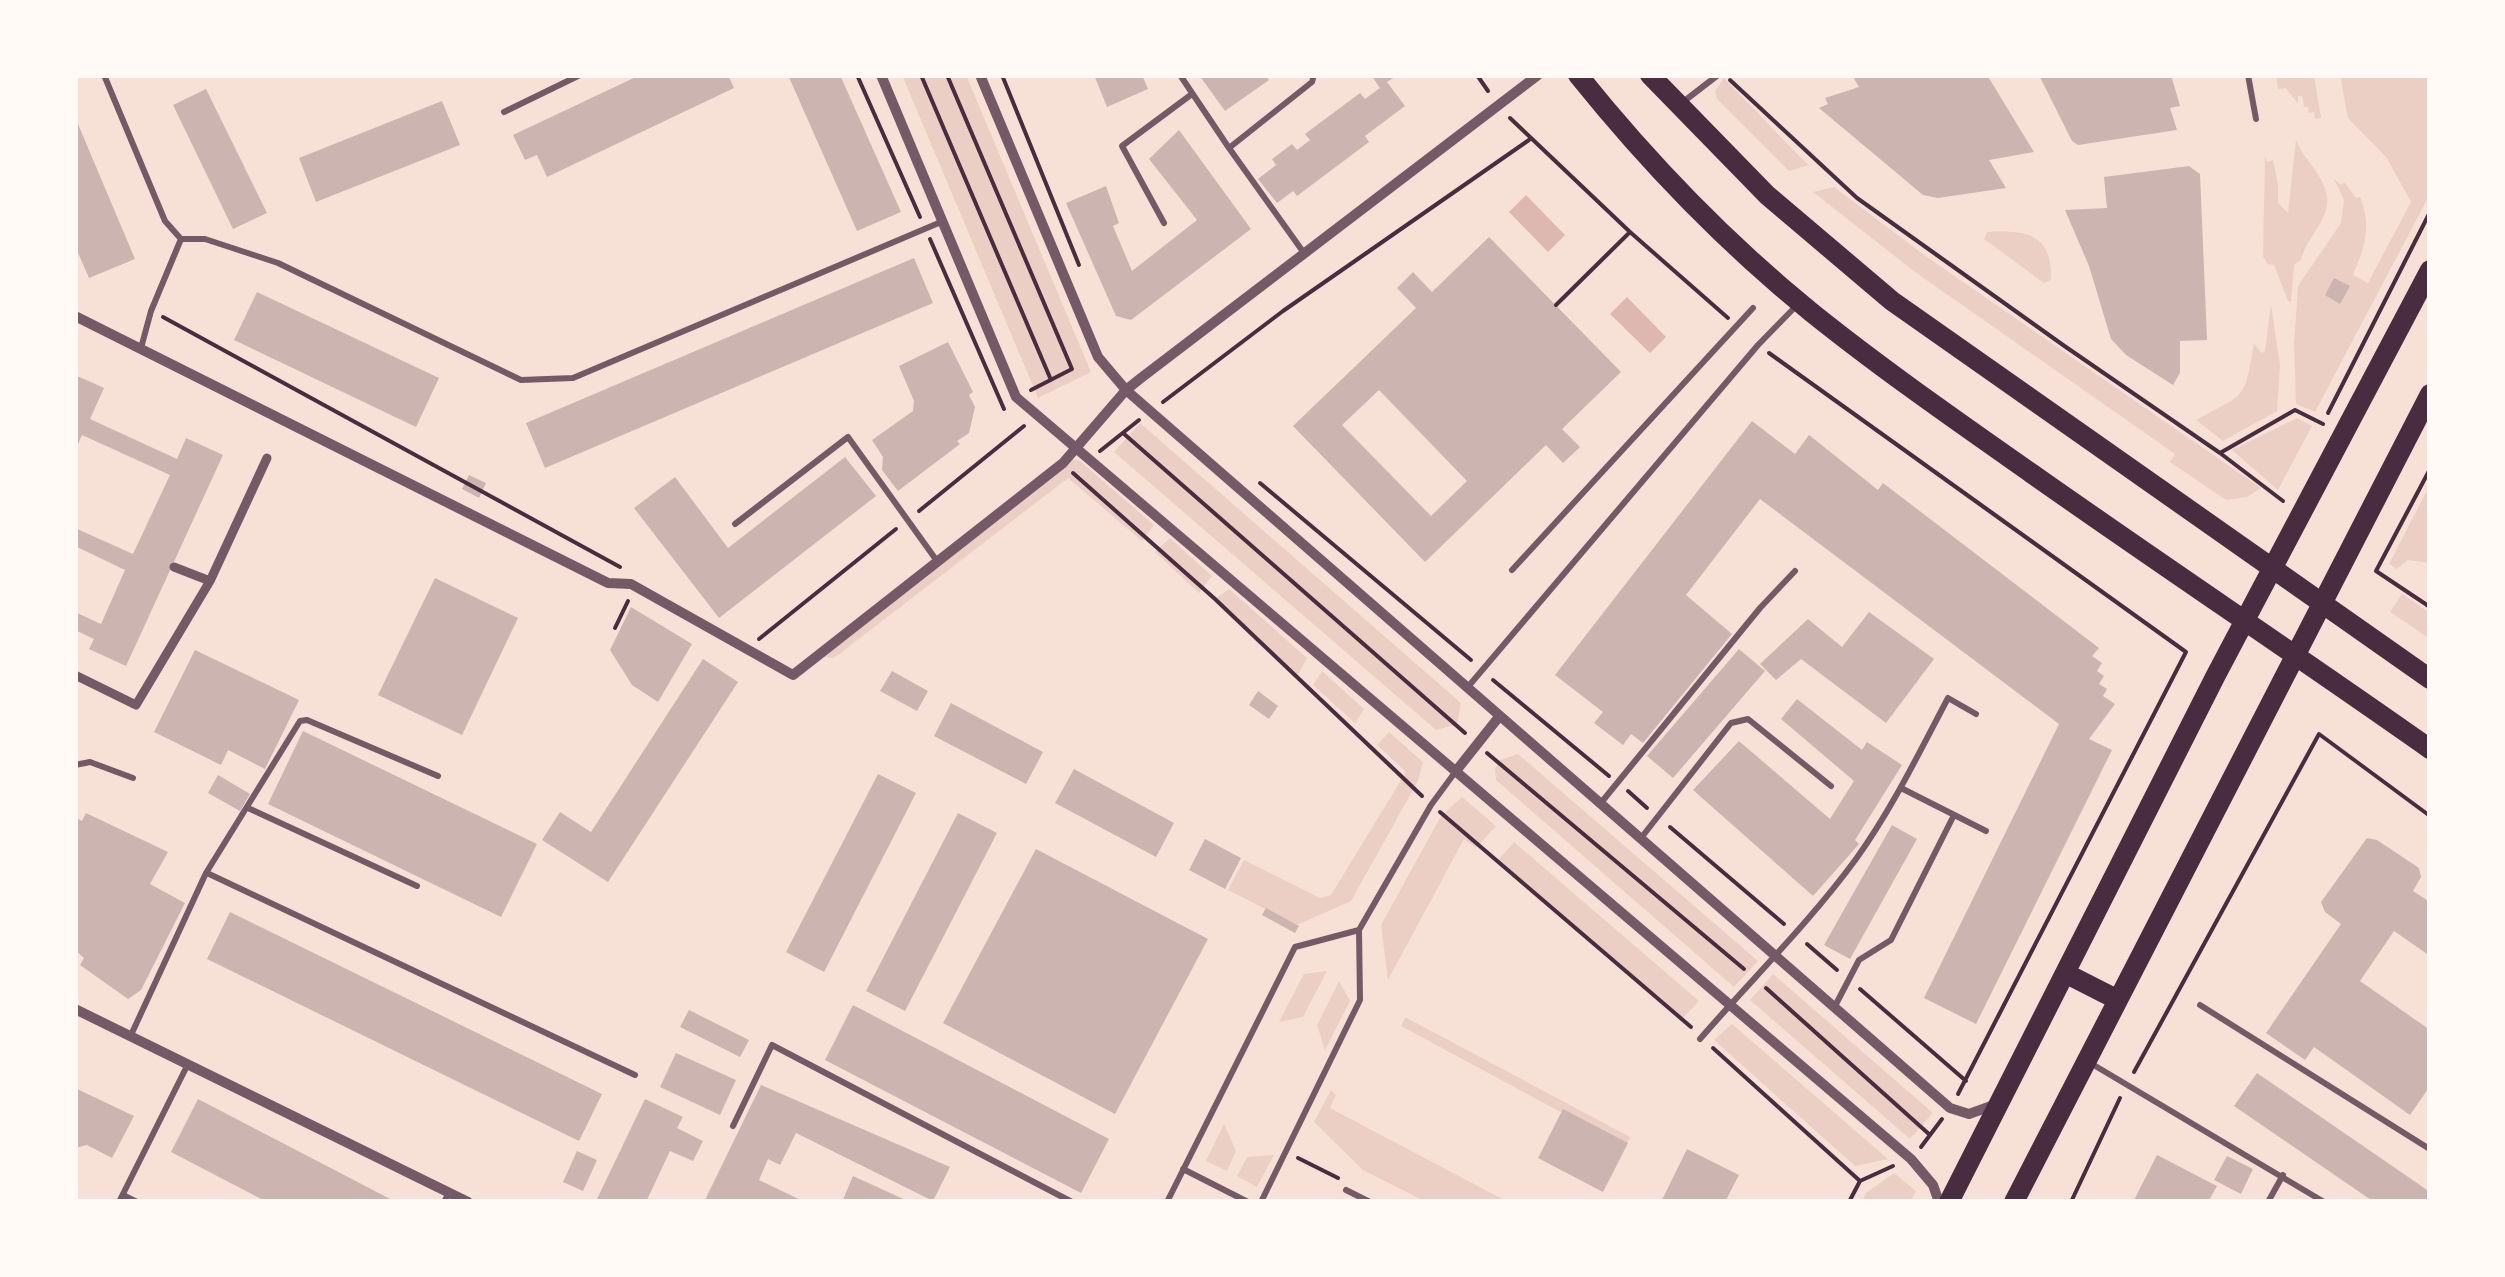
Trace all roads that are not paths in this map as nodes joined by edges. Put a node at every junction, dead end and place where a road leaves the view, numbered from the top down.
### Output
1 (104, 75) edge
2 (580, 75) edge
3 (881, 75) edge
4 (980, 75) edge
5 (1180, 75) edge
6 (1314, 75) edge
7 (1538, 75) edge
8 (1578, 75) edge
9 (1650, 75) edge
10 (1721, 75) edge
11 (2248, 75) edge
12 (1192, 94) junction
13 (1678, 106) junction
14 (504, 112) dead end
15 (2256, 119) dead end
16 (1229, 148) junction
17 (942, 222) junction
18 (1164, 224) dead end
19 (180, 239) junction
20 (1304, 254) junction
21 (2430, 270) edge
22 (1800, 303) junction
23 (1753, 308) dead end
24 (75, 316) edge
25 (140, 350) junction
26 (1126, 390) junction
27 (2430, 394) edge
28 (2425, 417) edge
29 (1078, 448) junction
30 (267, 458) dead end
31 (736, 524) dead end
32 (938, 562) junction
33 (174, 568) dead end
34 (2272, 569) junction
35 (1512, 570) dead end
36 (1795, 572) dead end
37 (210, 581) junction
38 (2321, 603) junction
39 (2244, 622) junction
40 (2295, 656) junction
41 (75, 675) edge
42 (793, 675) junction
43 (2430, 679) edge
44 (780, 680) dead end
45 (1466, 689) junction
46 (1976, 714) dead end
47 (1498, 718) junction
48 (2430, 749) edge
49 (75, 765) edge
50 (1456, 771) junction
51 (438, 776) dead end
52 (134, 778) dead end
53 (1831, 786) dead end
54 (1901, 788) junction
55 (1600, 805) junction
56 (248, 808) junction
57 (1954, 815) junction
58 (1986, 832) dead end
59 (1640, 839) junction
60 (206, 873) junction
61 (417, 886) dead end
62 (1359, 930) junction
63 (1777, 955) junction
64 (2065, 973) junction
65 (2118, 1000) junction
66 (1730, 1004) junction
67 (2200, 1005) dead end
68 (1835, 1006) junction
69 (75, 1008) edge
70 (131, 1035) junction
71 (1700, 1038) road end
72 (2086, 1061) junction
73 (188, 1063) junction
74 (635, 1076) dead end
75 (1999, 1102) junction
76 (734, 1126) dead end
77 (2430, 1146) edge
78 (1184, 1169) junction
79 (2282, 1175) junction
80 (1346, 1190) dead end
81 (121, 1198) edge
82 (447, 1198) edge
83 (137, 1202) edge
84 (468, 1202) edge
85 (1072, 1202) edge
86 (1167, 1202) edge
87 (1248, 1202) edge
88 (1261, 1202) edge
89 (1370, 1202) edge
90 (1940, 1202) edge
91 (1949, 1202) edge
92 (2014, 1202) edge
93 (2268, 1202) edge
94 (2324, 1202) edge

1 - 19 lane
2 - 14 lane
3 - 17 street
4 - 26 street
5 - 12 lane
6 - 16 lane
7 - 20 street
8 - 22 main road
9 - 13 main road
10 - 13 lane
11 - 15 lane
12 - 16 lane
12 - 18 lane
13 - 34 main road
16 - 20 lane
17 - 19 lane
17 - 29 street
19 - 25 lane
20 - 26 street
21 - 34 main road
22 - 39 main road
22 - 45 lane
23 - 35 lane
24 - 25 street
25 - 42 street
26 - 29 street
26 - 45 street
27 - 28 main road
28 - 38 main road
29 - 32 street
29 - 50 street
30 - 37 street
31 - 32 lane
32 - 42 street
33 - 37 street
34 - 38 main road
34 - 39 main road
36 - 55 lane
37 - 41 street
38 - 40 main road
38 - 43 main road
39 - 40 main road
39 - 64 main road
40 - 48 main road
40 - 65 main road
42 - 44 lane
45 - 47 street
46 - 54 lane
47 - 50 street
47 - 55 street
49 - 52 lane
50 - 62 lane
50 - 66 street
51 - 56 lane
53 - 59 lane
54 - 57 lane
54 - 63 lane
55 - 59 street
56 - 60 lane
56 - 61 lane
57 - 58 lane
57 - 68 lane
59 - 63 street
60 - 70 lane
60 - 74 lane
62 - 78 lane
62 - 88 lane
63 - 66 lane
63 - 68 street
64 - 65 main road
64 - 75 main road
65 - 72 main road
66 - 71 lane
66 - 90 street
67 - 77 lane
68 - 75 street
69 - 70 street
70 - 73 street
72 - 79 lane
72 - 92 main road
73 - 81 lane
73 - 82 street
75 - 91 main road
76 - 85 lane
78 - 86 lane
78 - 87 lane
79 - 93 lane
79 - 94 lane
80 - 89 lane
81 - 83 lane
82 - 84 street

